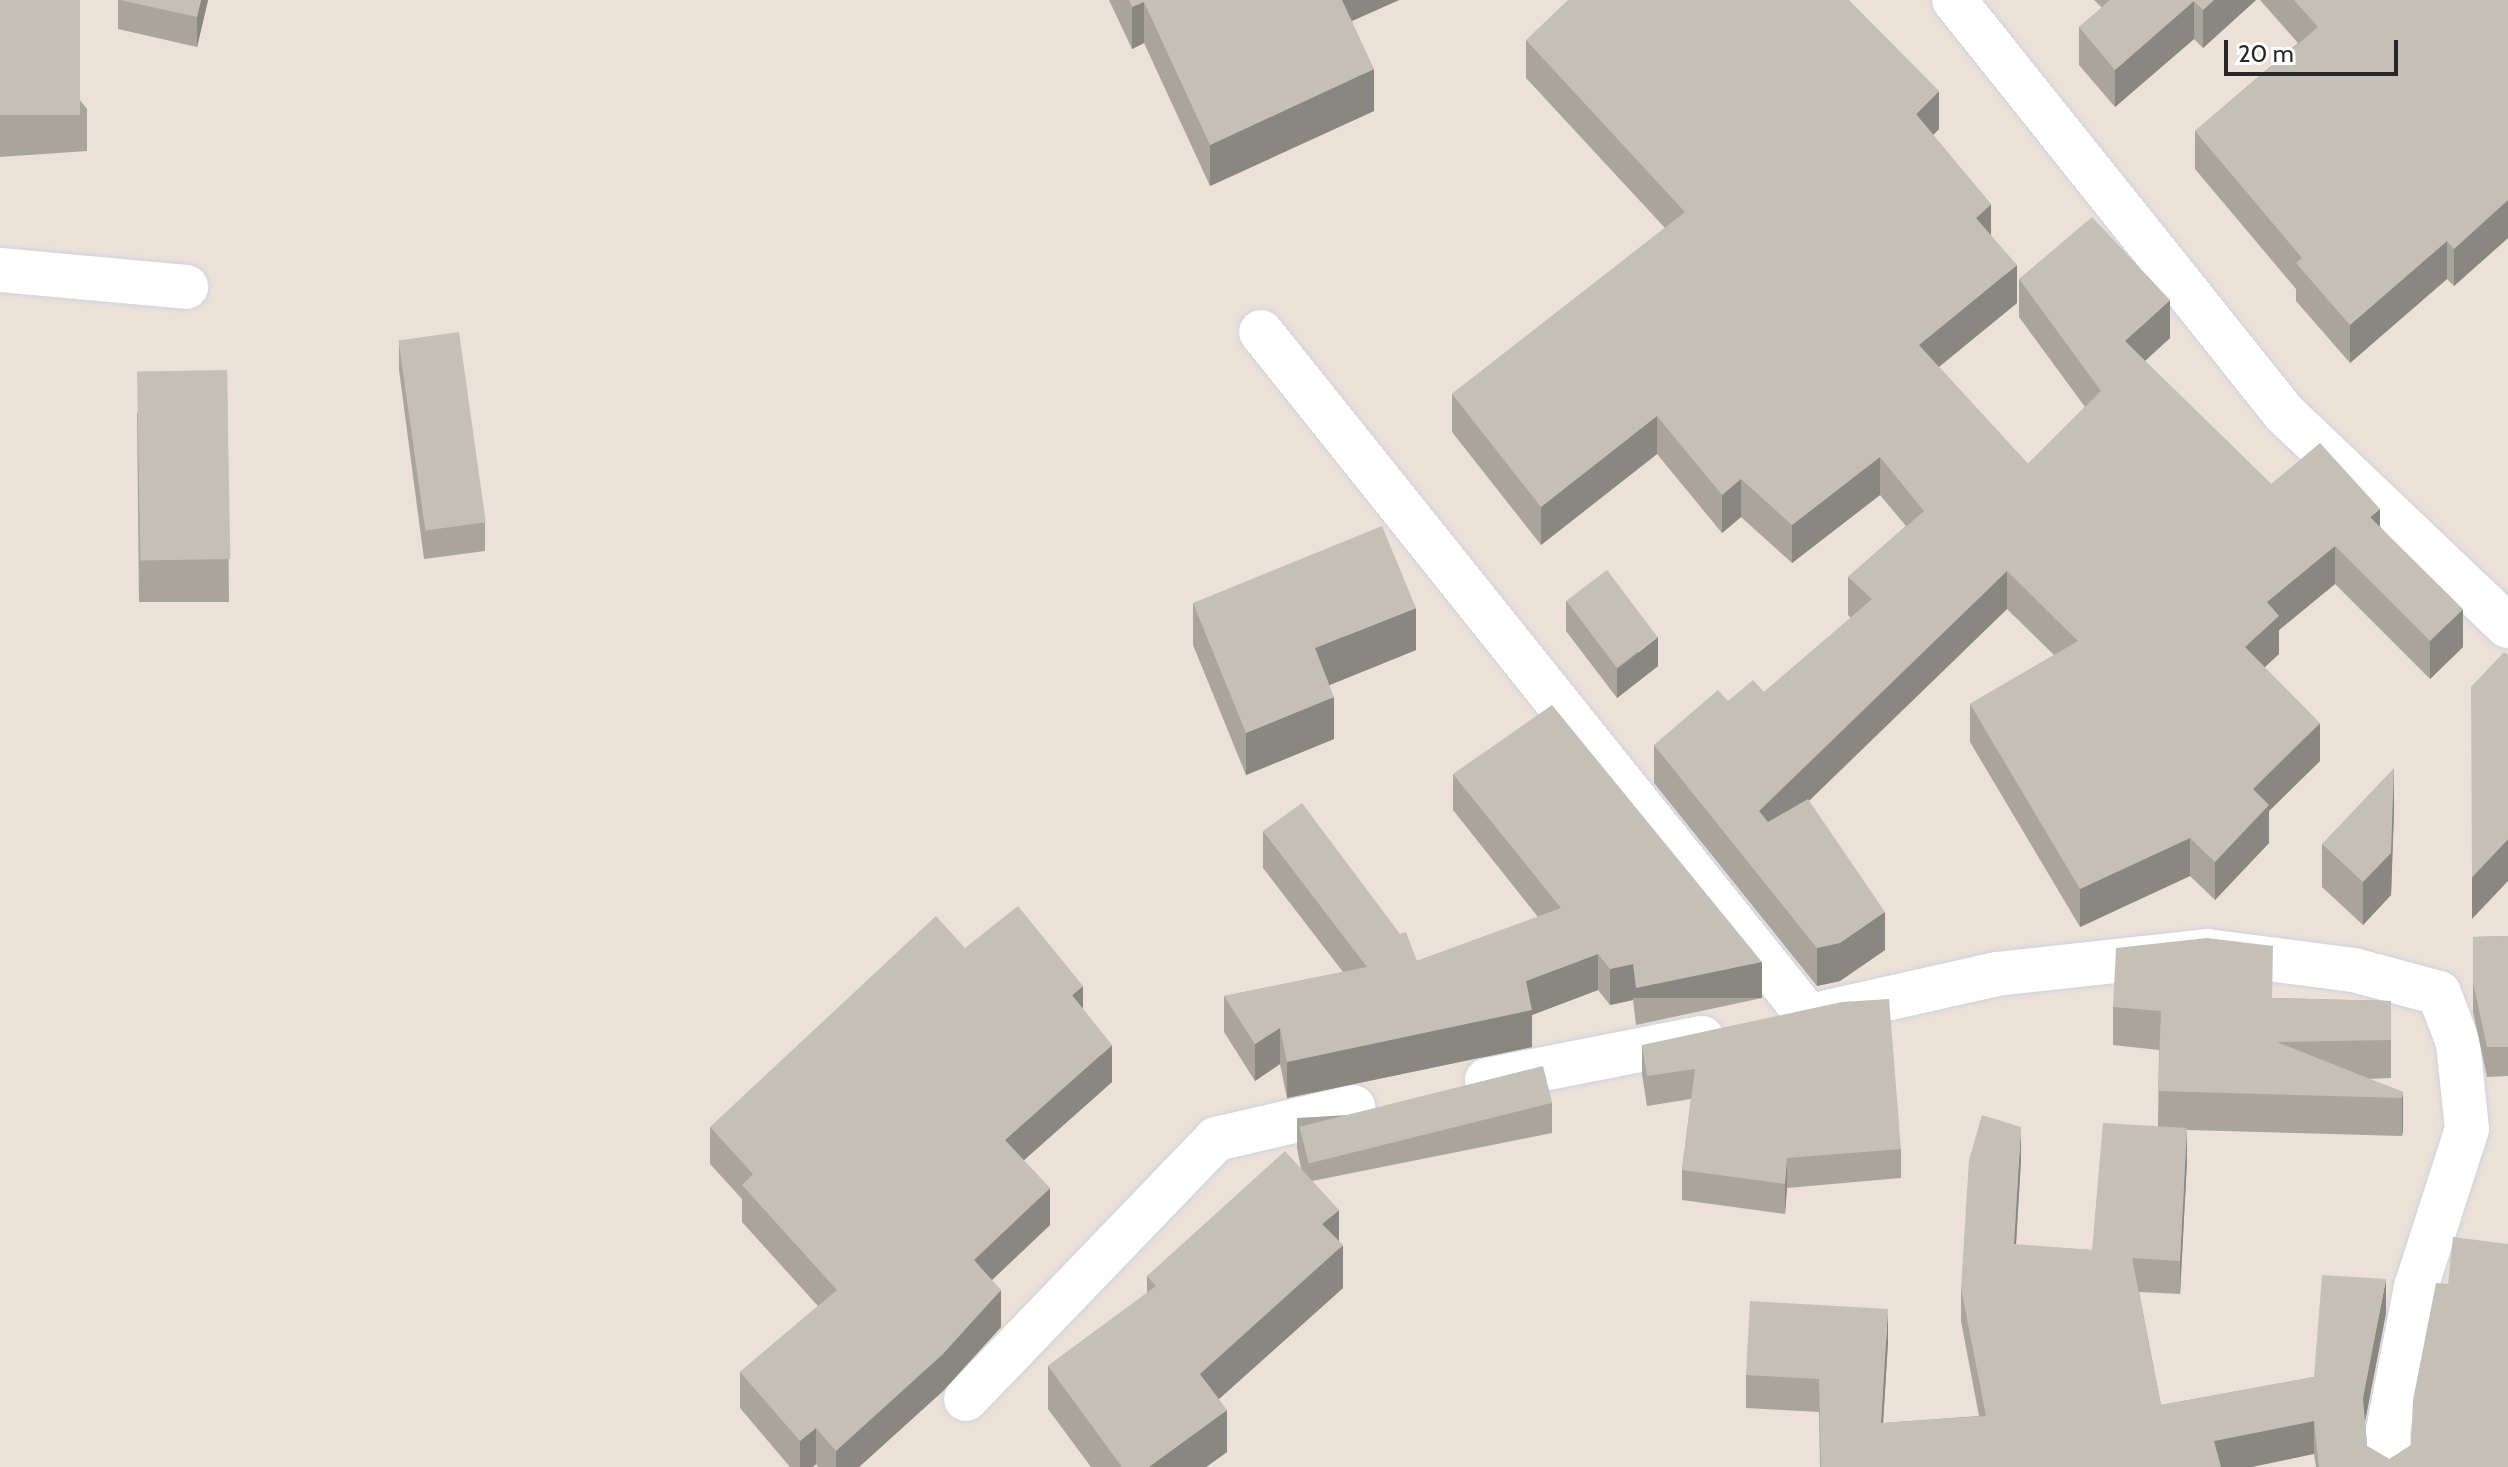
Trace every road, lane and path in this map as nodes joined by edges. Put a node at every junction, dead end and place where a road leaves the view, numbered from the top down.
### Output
1 (1954, 0) edge
2 (0, 270) edge
3 (186, 287) dead end
4 (1261, 332) dead end
5 (2508, 626) edge
6 (1809, 1017) junction
7 (1449, 1088) edge
8 (1386, 1100) edge
9 (966, 1399) dead end
10 (2389, 1467) edge

1 - 5 street
2 - 3 street
4 - 6 street
6 - 7 street
6 - 10 street
8 - 9 street

